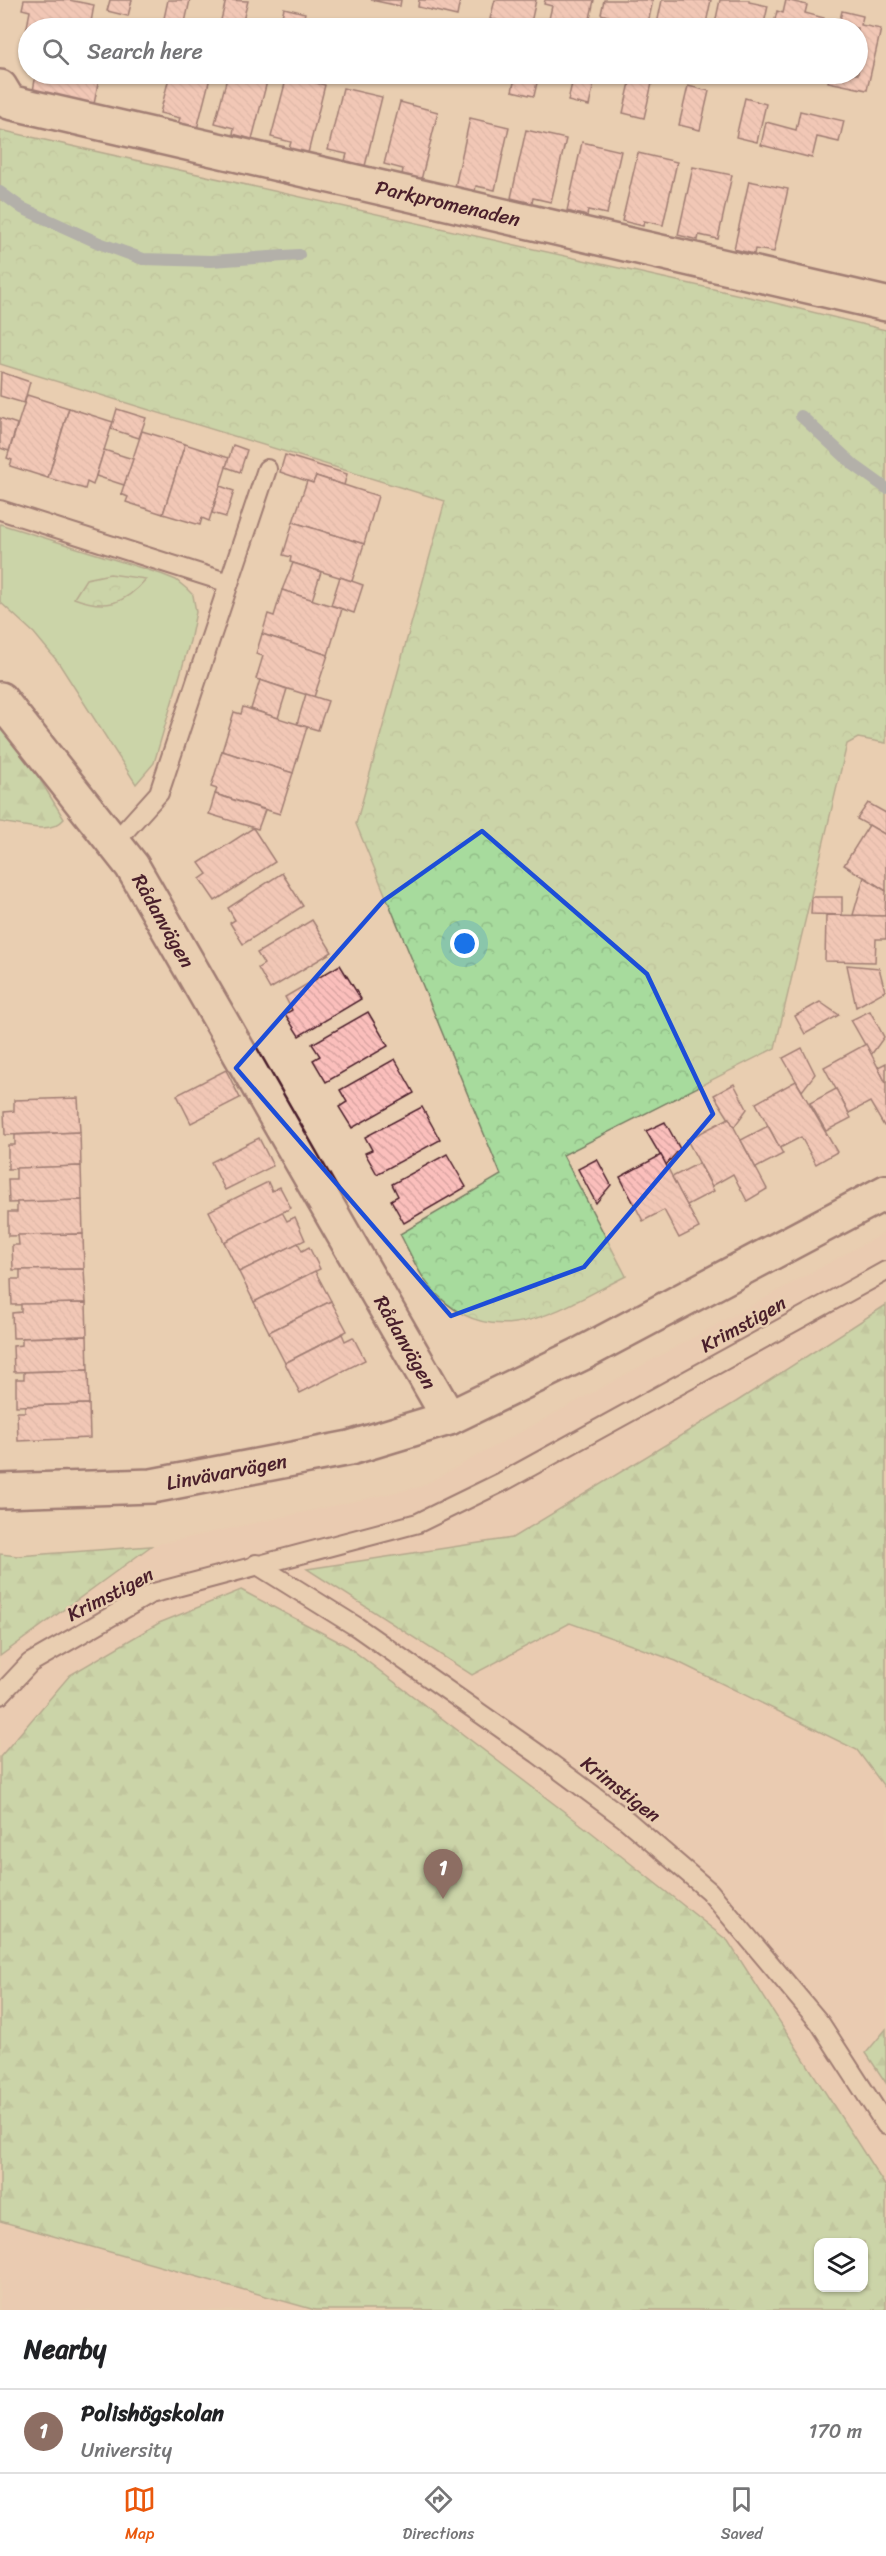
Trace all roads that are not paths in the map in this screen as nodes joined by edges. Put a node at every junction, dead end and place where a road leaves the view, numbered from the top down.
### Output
1 (5, 94) edge
2 (886, 304) edge
3 (267, 469) dead end
4 (0, 510) edge
5 (229, 583) junction
6 (0, 699) edge
7 (114, 843) junction
8 (886, 1192) edge
9 (886, 1271) edge
10 (448, 1418) junction
11 (0, 1491) edge
12 (256, 1564) junction
13 (0, 1695) edge
14 (886, 2125) edge

1 - 2 street, Parkpromenaden
3 - 5 lane
4 - 5 lane
5 - 7 lane
6 - 7 street, Rådanvägen
7 - 10 street, Rådanvägen
8 - 10 street
9 - 12 lane, Krimstigen
10 - 11 street, Linvävarvägen
12 - 13 lane, Krimstigen
12 - 14 lane, Krimstigen

